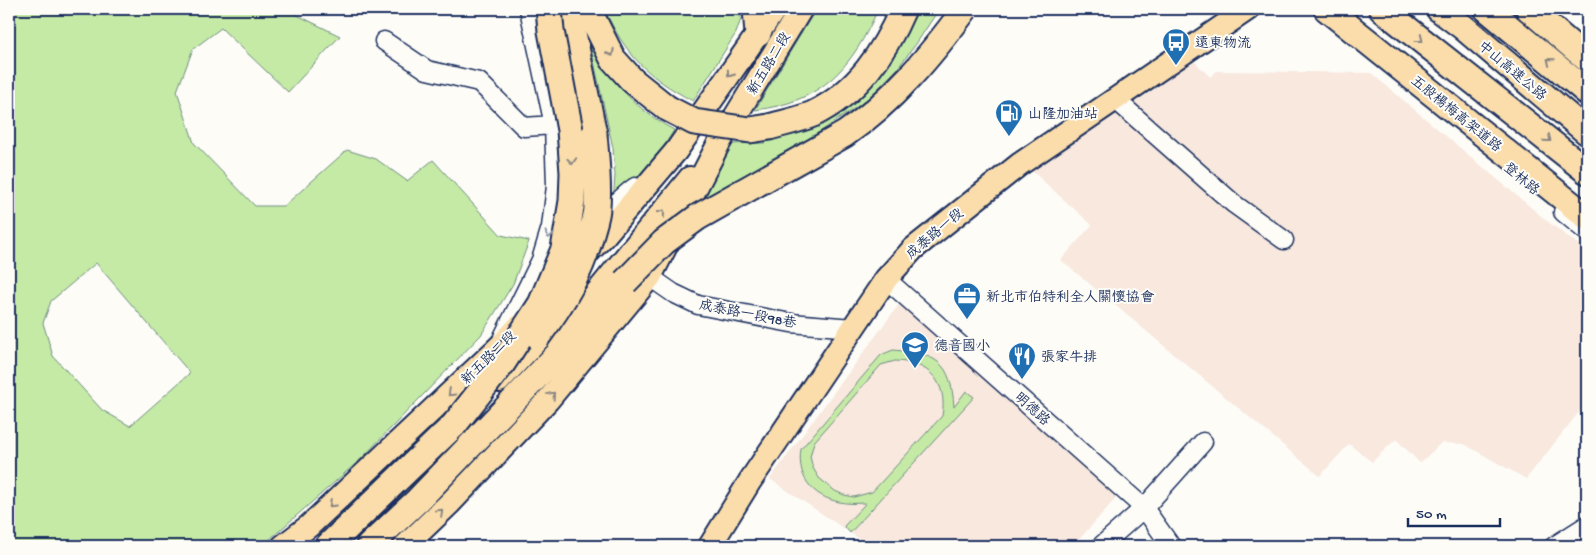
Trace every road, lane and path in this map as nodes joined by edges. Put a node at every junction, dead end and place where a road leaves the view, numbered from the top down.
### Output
1 (529, 9) edge
2 (549, 9) edge
3 (568, 9) edge
4 (591, 9) edge
5 (756, 9) edge
6 (775, 9) edge
7 (802, 9) edge
8 (892, 9) edge
9 (903, 9) edge
10 (948, 9) edge
11 (965, 9) edge
12 (1248, 9) edge
13 (1318, 9) edge
14 (1327, 9) edge
15 (1382, 9) edge
16 (1438, 9) edge
17 (1487, 9) edge
18 (1529, 9) edge
19 (1545, 9) edge
20 (758, 34) junction
21 (384, 41) dead end
22 (1587, 46) edge
23 (1587, 59) edge
24 (1587, 92) edge
25 (1116, 100) junction
26 (827, 105) junction
27 (554, 125) junction
28 (1587, 132) edge
29 (719, 143) junction
30 (676, 151) junction
31 (1587, 171) edge
32 (657, 173) junction
33 (556, 186) junction
34 (1587, 217) edge
35 (1587, 232) edge
36 (1284, 240) dead end
37 (650, 276) junction
38 (886, 278) junction
39 (625, 282) junction
40 (853, 328) junction
41 (499, 347) junction
42 (454, 425) junction
43 (1202, 442) dead end
44 (1144, 508) junction
45 (1587, 525) edge
46 (309, 526) junction
47 (283, 546) edge
48 (327, 546) edge
49 (336, 546) edge
50 (358, 546) edge
51 (369, 546) edge
52 (405, 546) edge
53 (710, 546) edge
54 (1101, 546) edge
55 (1171, 546) edge
56 (1554, 546) edge

1 - 27 street
2 -> 42 highway, bridge
3 - 42 highway, bridge
4 -> 26 highway, bridge
5 - 20 highway
6 - 20 main road, 新五路二段
7 - 29 main road, 新五路二段
8 - 26 highway
9 - 26 highway
10 - 39 highway, bridge
11 - 39 highway, bridge
12 - 25 main road, 成泰路一段
13 - 35 street, 登林路
14 - 34 highway, 五股楊梅高架道路
15 -> 31 highway
16 - 28 highway, 中山高速公路
24 -> 17 highway
18 - 23 highway
19 - 22 highway
20 -> 30 main road, 新五路二段
21 - 27 street
25 - 36 street
25 - 38 main road, 成泰路一段
27 - 33 street
29 - 37 main road, 新五路二段
50 -> 29 main road, 新五路二段
30 - 32 main road, 新五路二段
30 - 49 main road, 新五路二段
32 - 33 street
32 - 41 main road, 新五路二段
33 -> 41 street
37 - 40 street, 成泰路一段98巷
52 -> 37 main road, 新五路二段
38 - 40 main road, 成泰路一段
38 - 44 street, 明德路
39 - 51 highway
40 - 53 main road, 成泰路一段
41 -> 46 main road, 新五路二段
42 - 48 highway
43 - 44 street
44 - 54 street
44 - 55 street, 明德路
45 - 56 street
46 - 47 main road, 新五路二段
46 - 48 street

